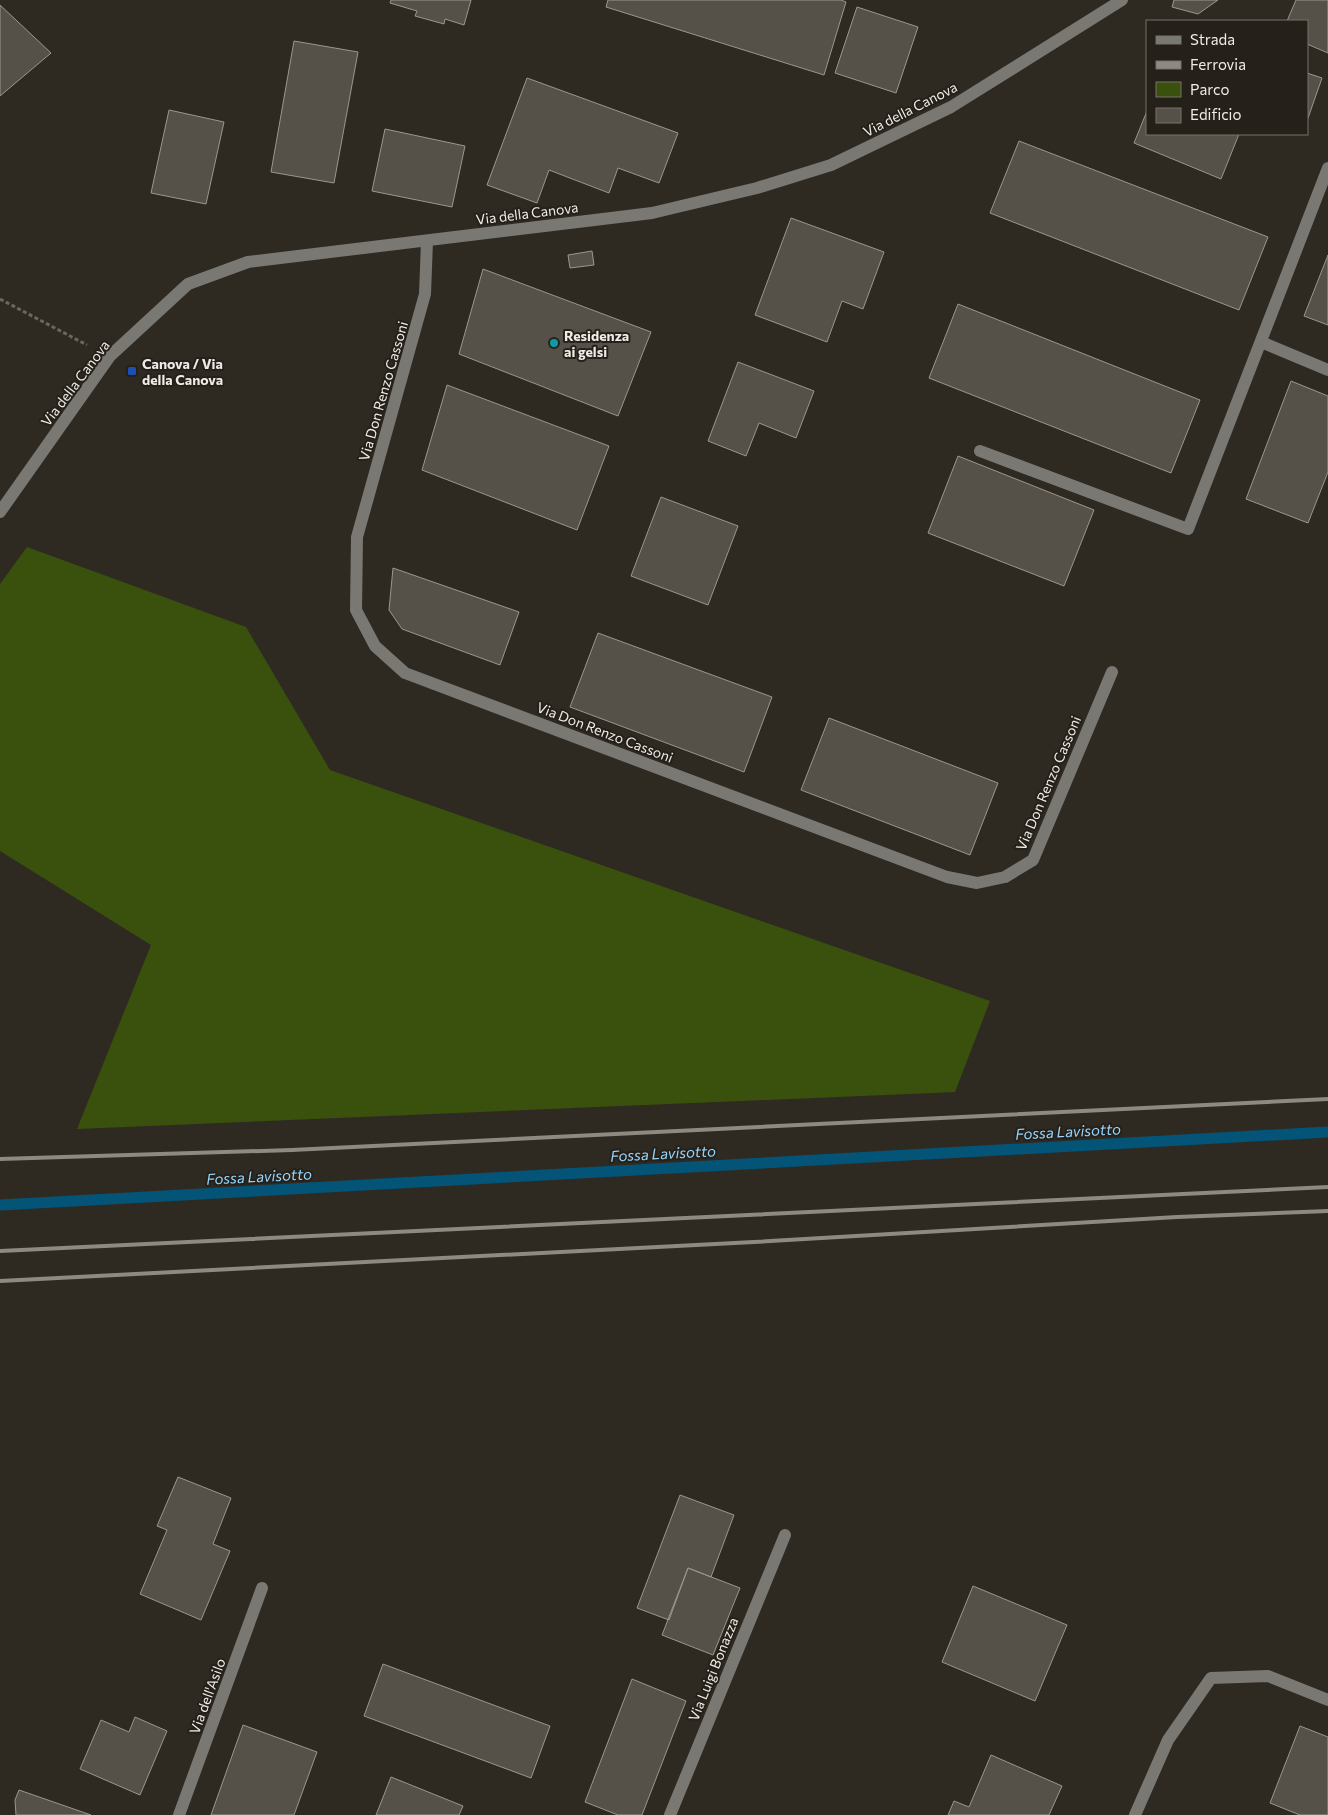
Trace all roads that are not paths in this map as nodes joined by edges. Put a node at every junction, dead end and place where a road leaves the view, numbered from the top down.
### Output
1 (1122, 0) edge
2 (1328, 168) edge
3 (427, 241) junction
4 (1262, 342) junction
5 (1328, 370) edge
6 (980, 451) dead end
7 (0, 512) edge
8 (1112, 672) dead end
9 (785, 1535) dead end
10 (262, 1588) dead end
11 (1328, 1700) edge
12 (179, 1815) edge
13 (670, 1815) edge
14 (1135, 1815) edge

1 - 3 street, Via della Canova
2 - 4 street
3 - 7 street, Via della Canova
3 - 8 street, Via Don Renzo Cassoni
4 - 5 street
4 - 6 street
9 - 13 street, Via Luigi Bonazza
10 - 12 street, Via dell'Asilo
11 - 14 street

